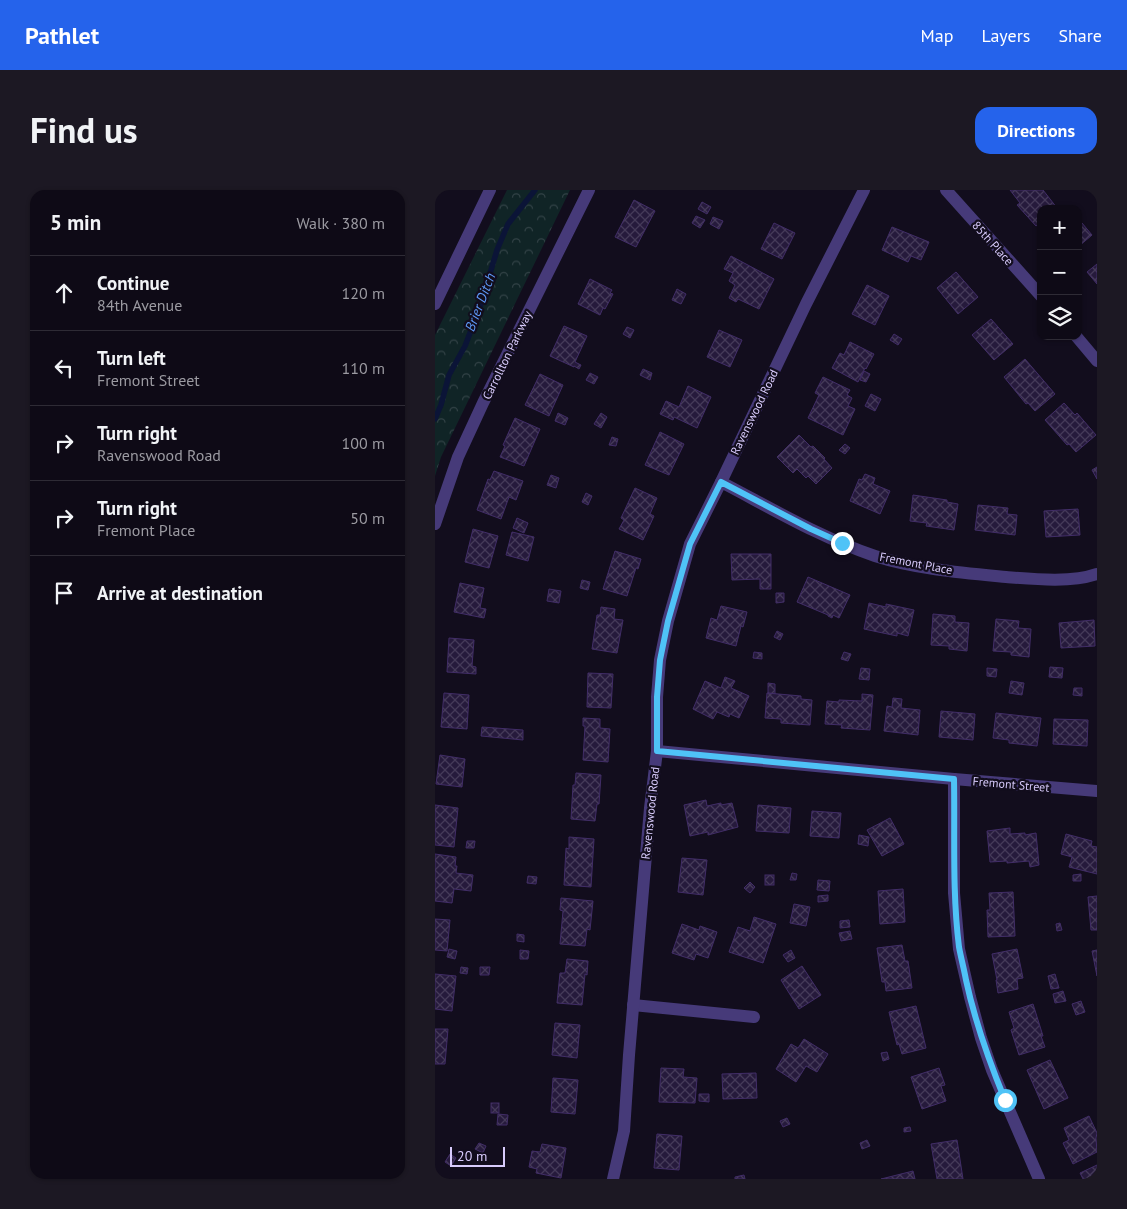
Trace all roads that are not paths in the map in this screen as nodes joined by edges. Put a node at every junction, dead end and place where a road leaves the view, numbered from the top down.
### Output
1 (490, 190) edge
2 (589, 190) edge
3 (864, 190) edge
4 (946, 190) edge
5 (1040, 295) edge
6 (435, 304) edge
7 (1079, 340) edge
8 (1097, 362) edge
9 (721, 482) junction
10 (435, 524) edge
11 (1097, 574) edge
12 (657, 751) junction
13 (954, 779) junction
14 (1097, 791) edge
15 (633, 1005) junction
16 (754, 1017) dead end
17 (613, 1179) edge
18 (1039, 1179) edge

1 - 6 street
2 - 10 street, Carrollton Parkway
3 - 9 street, Ravenswood Road
4 - 5 street, 85th Place
7 - 8 street
9 - 11 street, Fremont Place
9 - 12 street, Ravenswood Road
12 - 13 street, Fremont Street
12 - 15 street, Ravenswood Road
13 - 14 street, Fremont Street
13 - 18 street
15 - 16 street
15 - 17 street, Ravenswood Road

